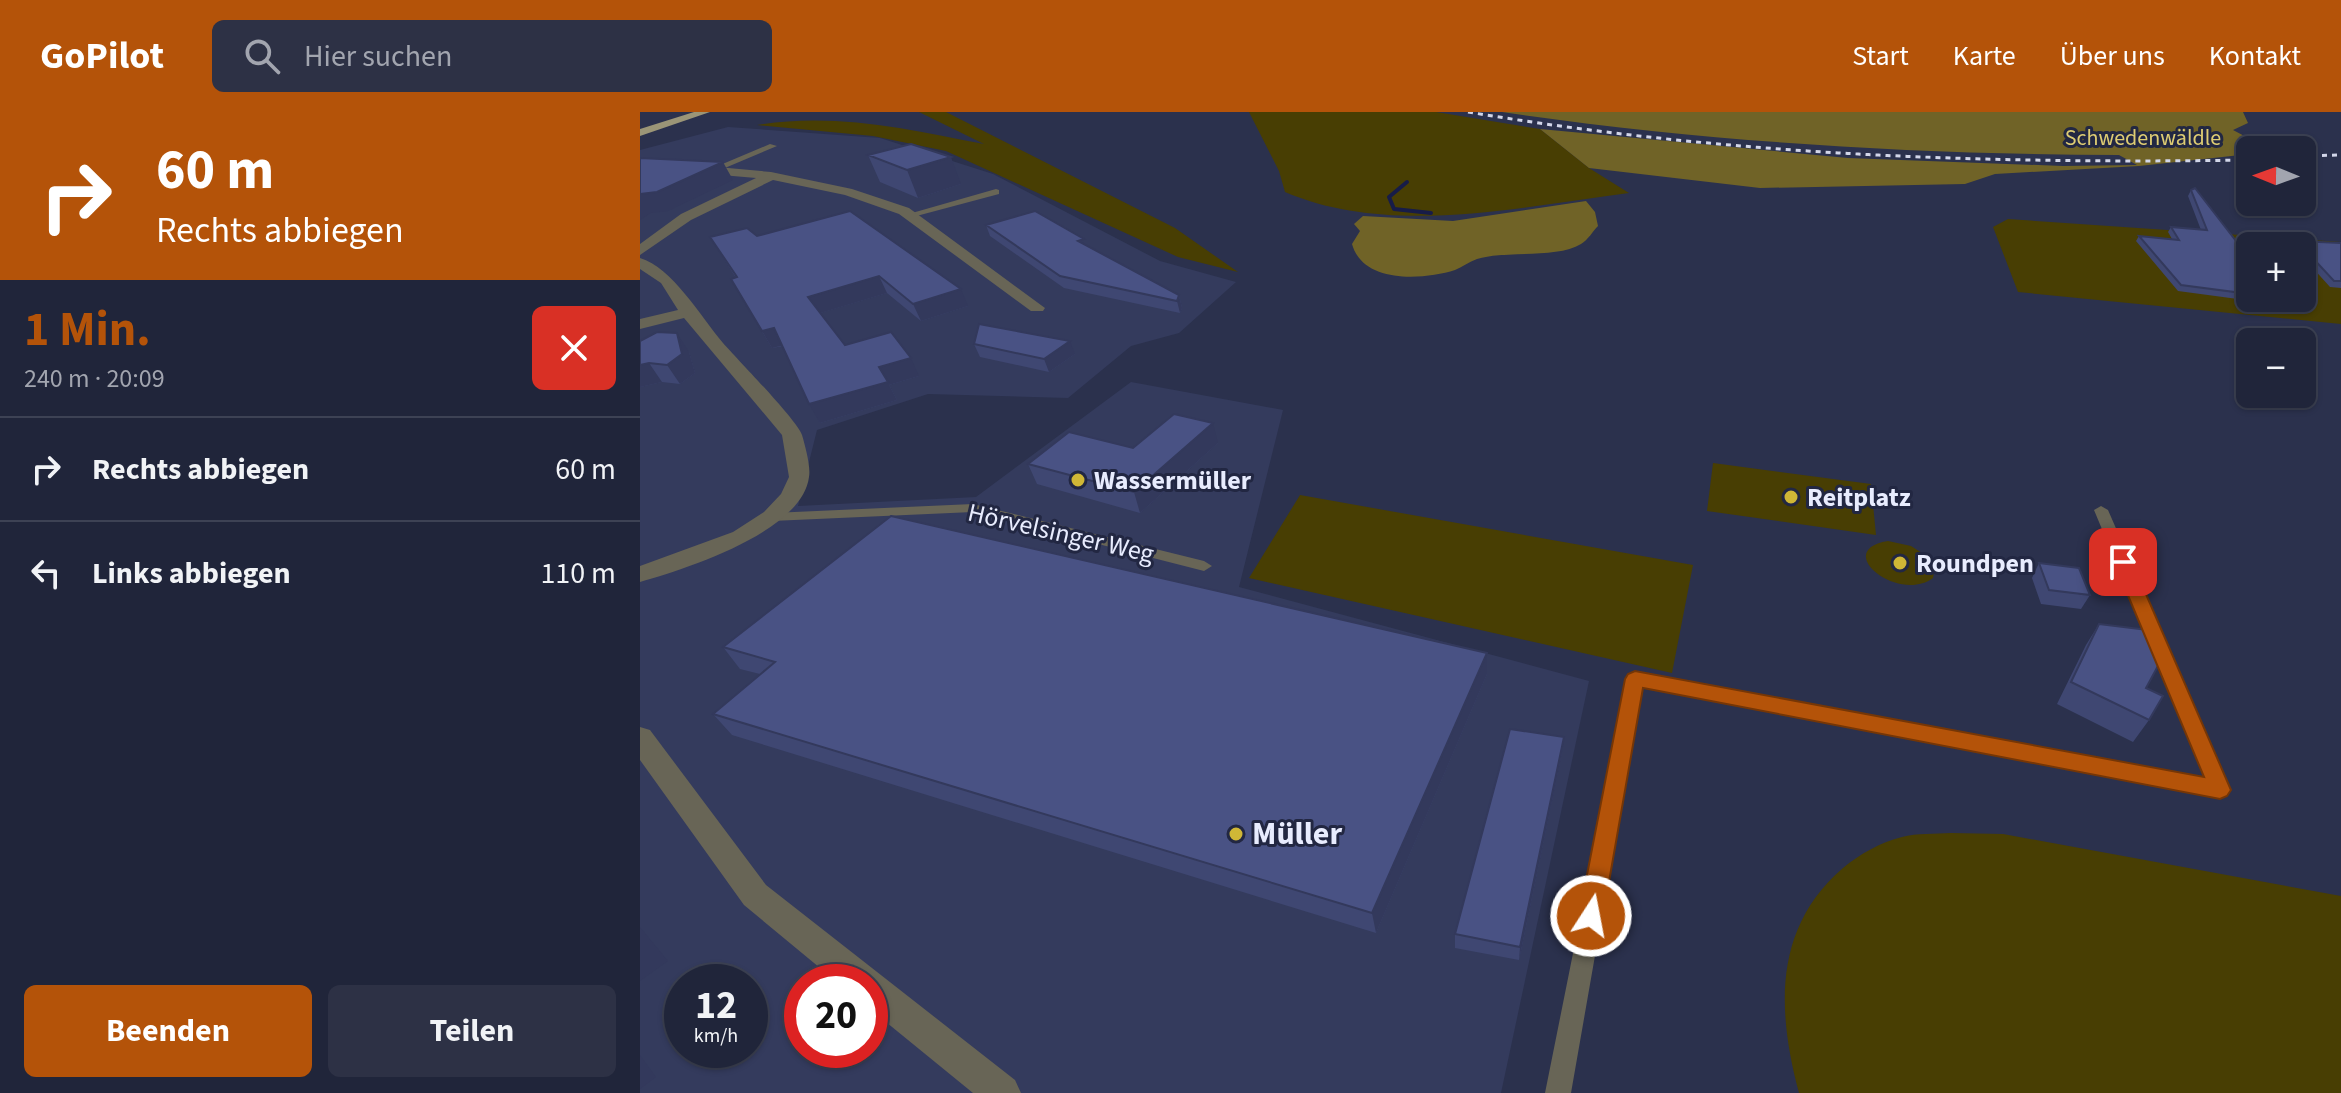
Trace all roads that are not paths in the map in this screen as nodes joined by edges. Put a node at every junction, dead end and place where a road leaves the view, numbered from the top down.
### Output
1 (705, 112) edge
2 (640, 133) edge
3 (773, 146) dead end
4 (640, 164) edge
5 (710, 171) junction
6 (771, 176) junction
7 (996, 192) dead end
8 (909, 215) junction
9 (640, 251) edge
10 (640, 262) edge
11 (1037, 308) dead end
12 (688, 312) junction
13 (640, 324) edge
14 (2101, 510) dead end
15 (772, 517) junction
16 (1204, 566) dead end
17 (640, 574) edge
18 (640, 738) edge
19 (841, 964) edge
20 (888, 1001) edge
21 (1002, 1093) edge
22 (1558, 1093) edge

1 - 2 main road
3 - 5 lane
4 - 5 street
5 - 6 street
6 - 8 street
6 - 9 street
7 - 8 lane
8 - 11 street
10 - 12 street, Hörvelsinger Weg
12 - 13 street
12 - 15 street, Hörvelsinger Weg
14 - 22 lane
15 - 16 lane, Hörvelsinger Weg
15 - 17 street, Hörvelsinger Weg
18 - 19 street
20 - 21 street

